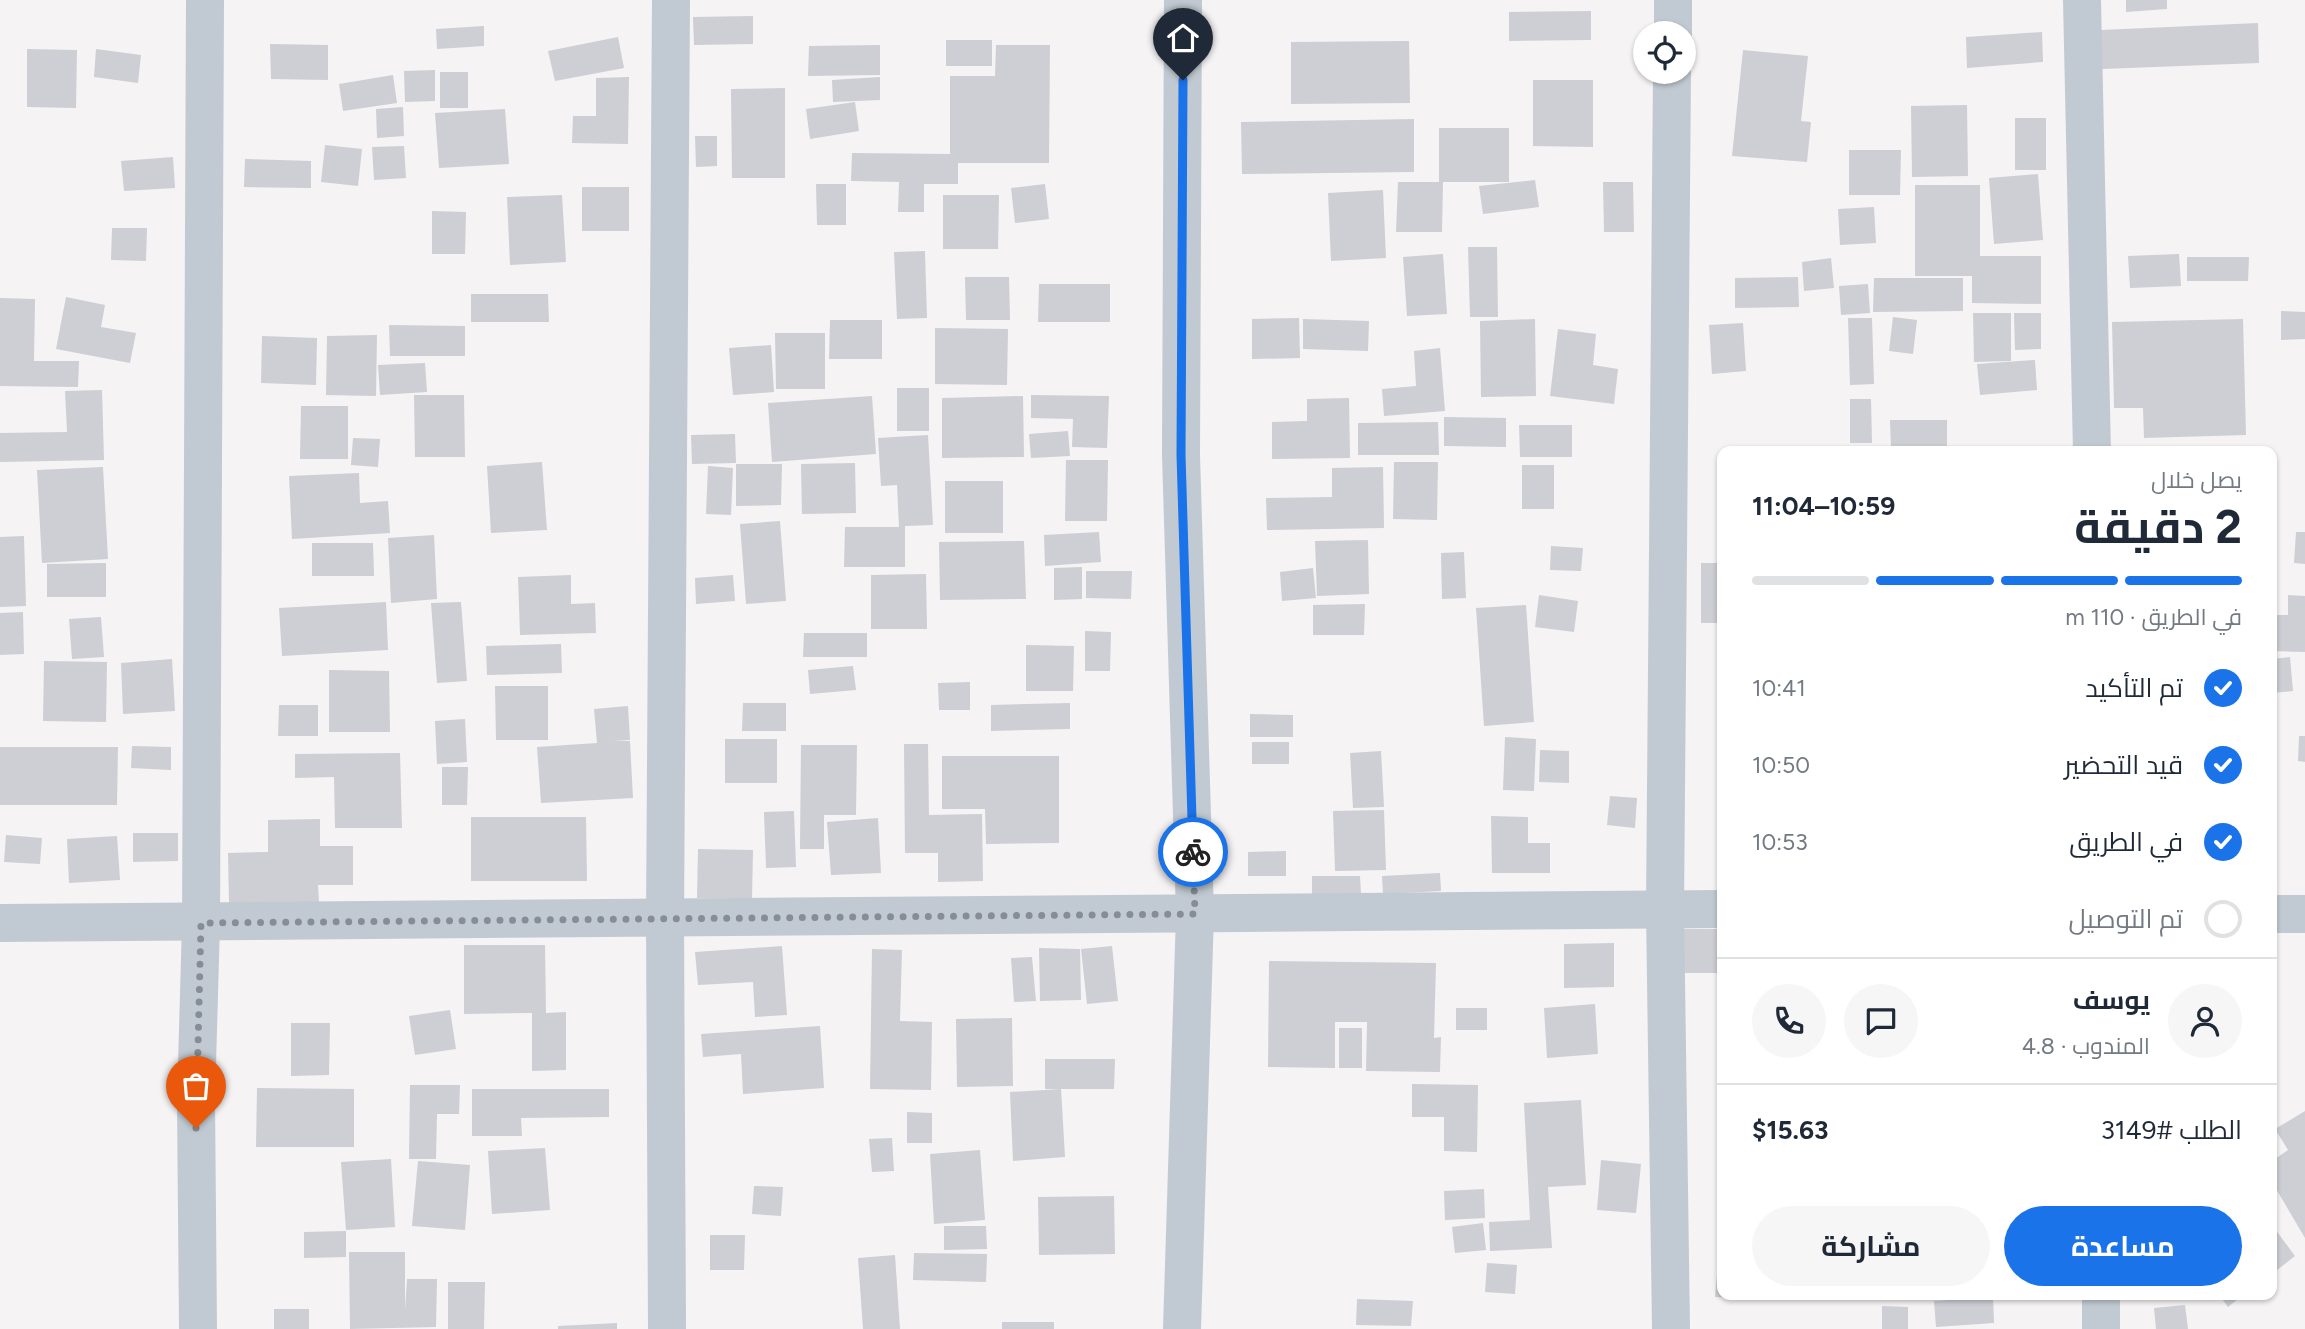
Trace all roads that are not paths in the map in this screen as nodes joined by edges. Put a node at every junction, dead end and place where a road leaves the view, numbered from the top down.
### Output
1 (205, 0) edge
2 (671, 0) edge
3 (1183, 0) edge
4 (1674, 0) edge
5 (2082, 0) edge
6 (1673, 21) edge
7 (1672, 84) edge
8 (2092, 446) edge
9 (1665, 909) junction
10 (1717, 909) edge
11 (1195, 914) junction
12 (2277, 914) edge
13 (2305, 914) edge
14 (665, 920) junction
15 (0, 923) edge
16 (201, 923) junction
17 (2101, 1300) edge
18 (198, 1329) edge
19 (667, 1329) edge
20 (1182, 1329) edge
21 (1671, 1329) edge
22 (2101, 1329) edge

1 - 16 street
2 - 14 street
3 - 11 street
4 - 6 street
5 - 8 street
7 - 9 street
9 - 10 street
9 - 11 street
9 - 21 street
11 - 14 street
11 - 20 street
12 - 13 street
14 - 16 street
14 - 19 street
15 - 16 street
16 - 18 street
17 - 22 street

